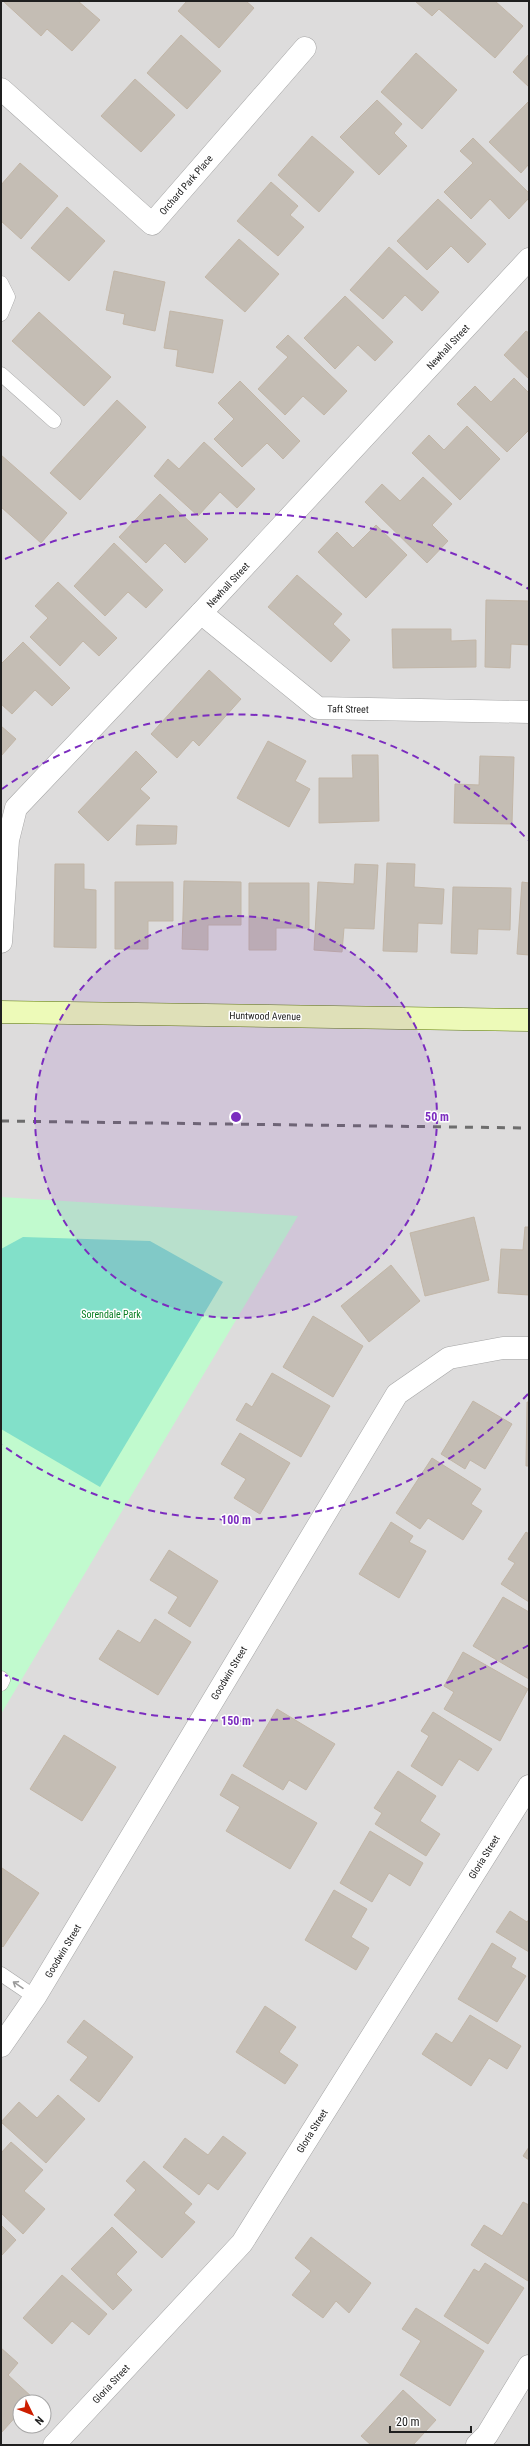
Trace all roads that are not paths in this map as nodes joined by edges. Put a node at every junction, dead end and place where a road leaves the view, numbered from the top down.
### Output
1 (305, 48) dead end
2 (1, 89) edge
3 (529, 259) edge
4 (1, 283) edge
5 (1, 314) edge
6 (1, 374) edge
7 (54, 421) dead end
8 (202, 613) junction
9 (529, 712) edge
10 (1, 942) edge
11 (1, 1012) edge
12 (529, 1020) edge
13 (529, 1348) edge
14 (1, 1678) edge
15 (1, 1684) edge
16 (529, 1786) edge
17 (1, 1974) edge
18 (35, 1997) junction
19 (1, 2046) edge
20 (529, 2366) edge
21 (54, 2445) edge
22 (476, 2445) edge

1 - 2 street, Orchard Park Place
3 - 8 street, Newhall Street
4 - 5 lane
6 - 7 lane
8 - 9 street, Taft Street
8 - 10 street, Newhall Street
11 - 12 street, Huntwood Avenue
13 - 18 street, Goodwin Street
14 - 15 lane
16 - 21 street, Gloria Street
18 -> 17 lane
18 - 19 street, Goodwin Street
20 - 22 street

